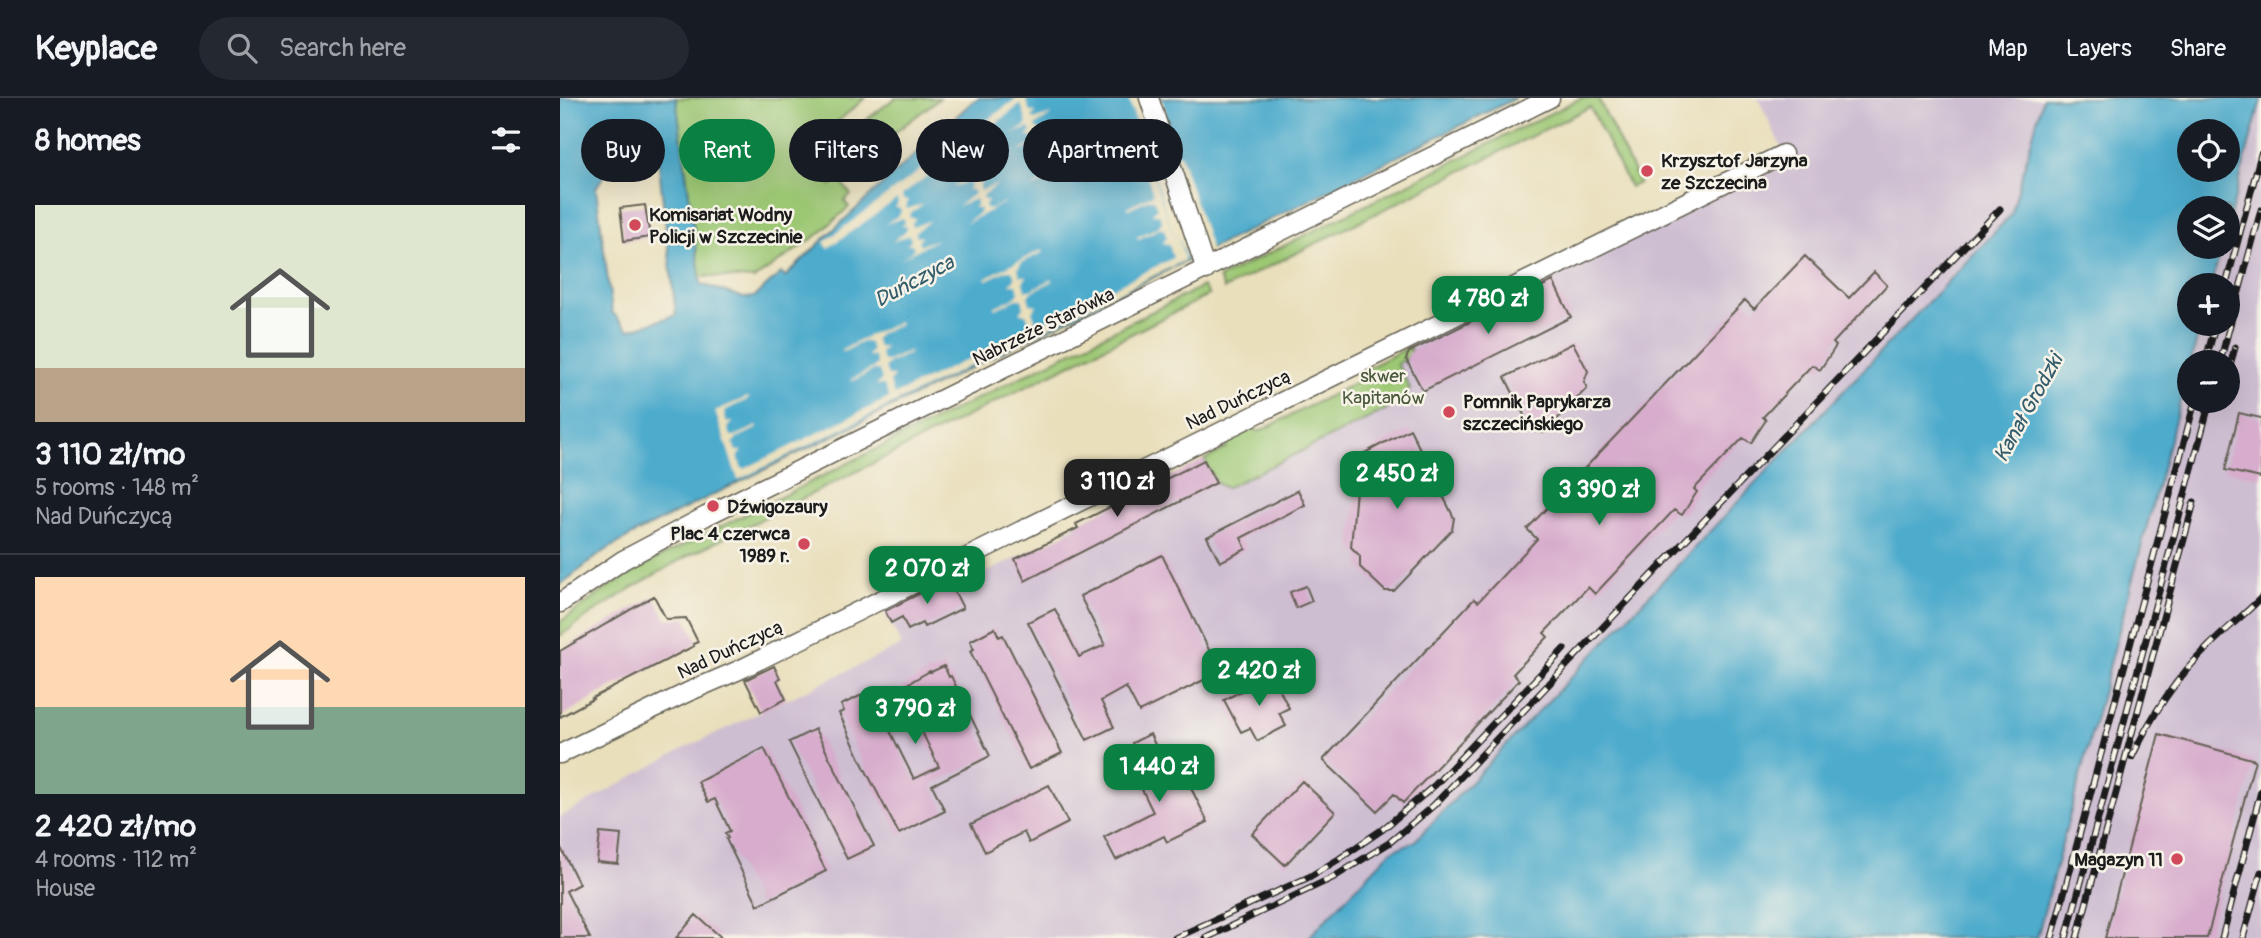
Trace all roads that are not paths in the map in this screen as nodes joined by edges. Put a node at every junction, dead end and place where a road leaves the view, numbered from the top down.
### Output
1 (1149, 98) edge
2 (1550, 98) edge
3 (1783, 154) dead end
4 (1204, 262) junction
5 (560, 603) edge
6 (560, 754) edge

1 - 4 street
2 - 4 street, Nabrzeże Starówka
3 - 6 street, Nad Duńczycą
4 - 5 street, Nabrzeże Starówka

